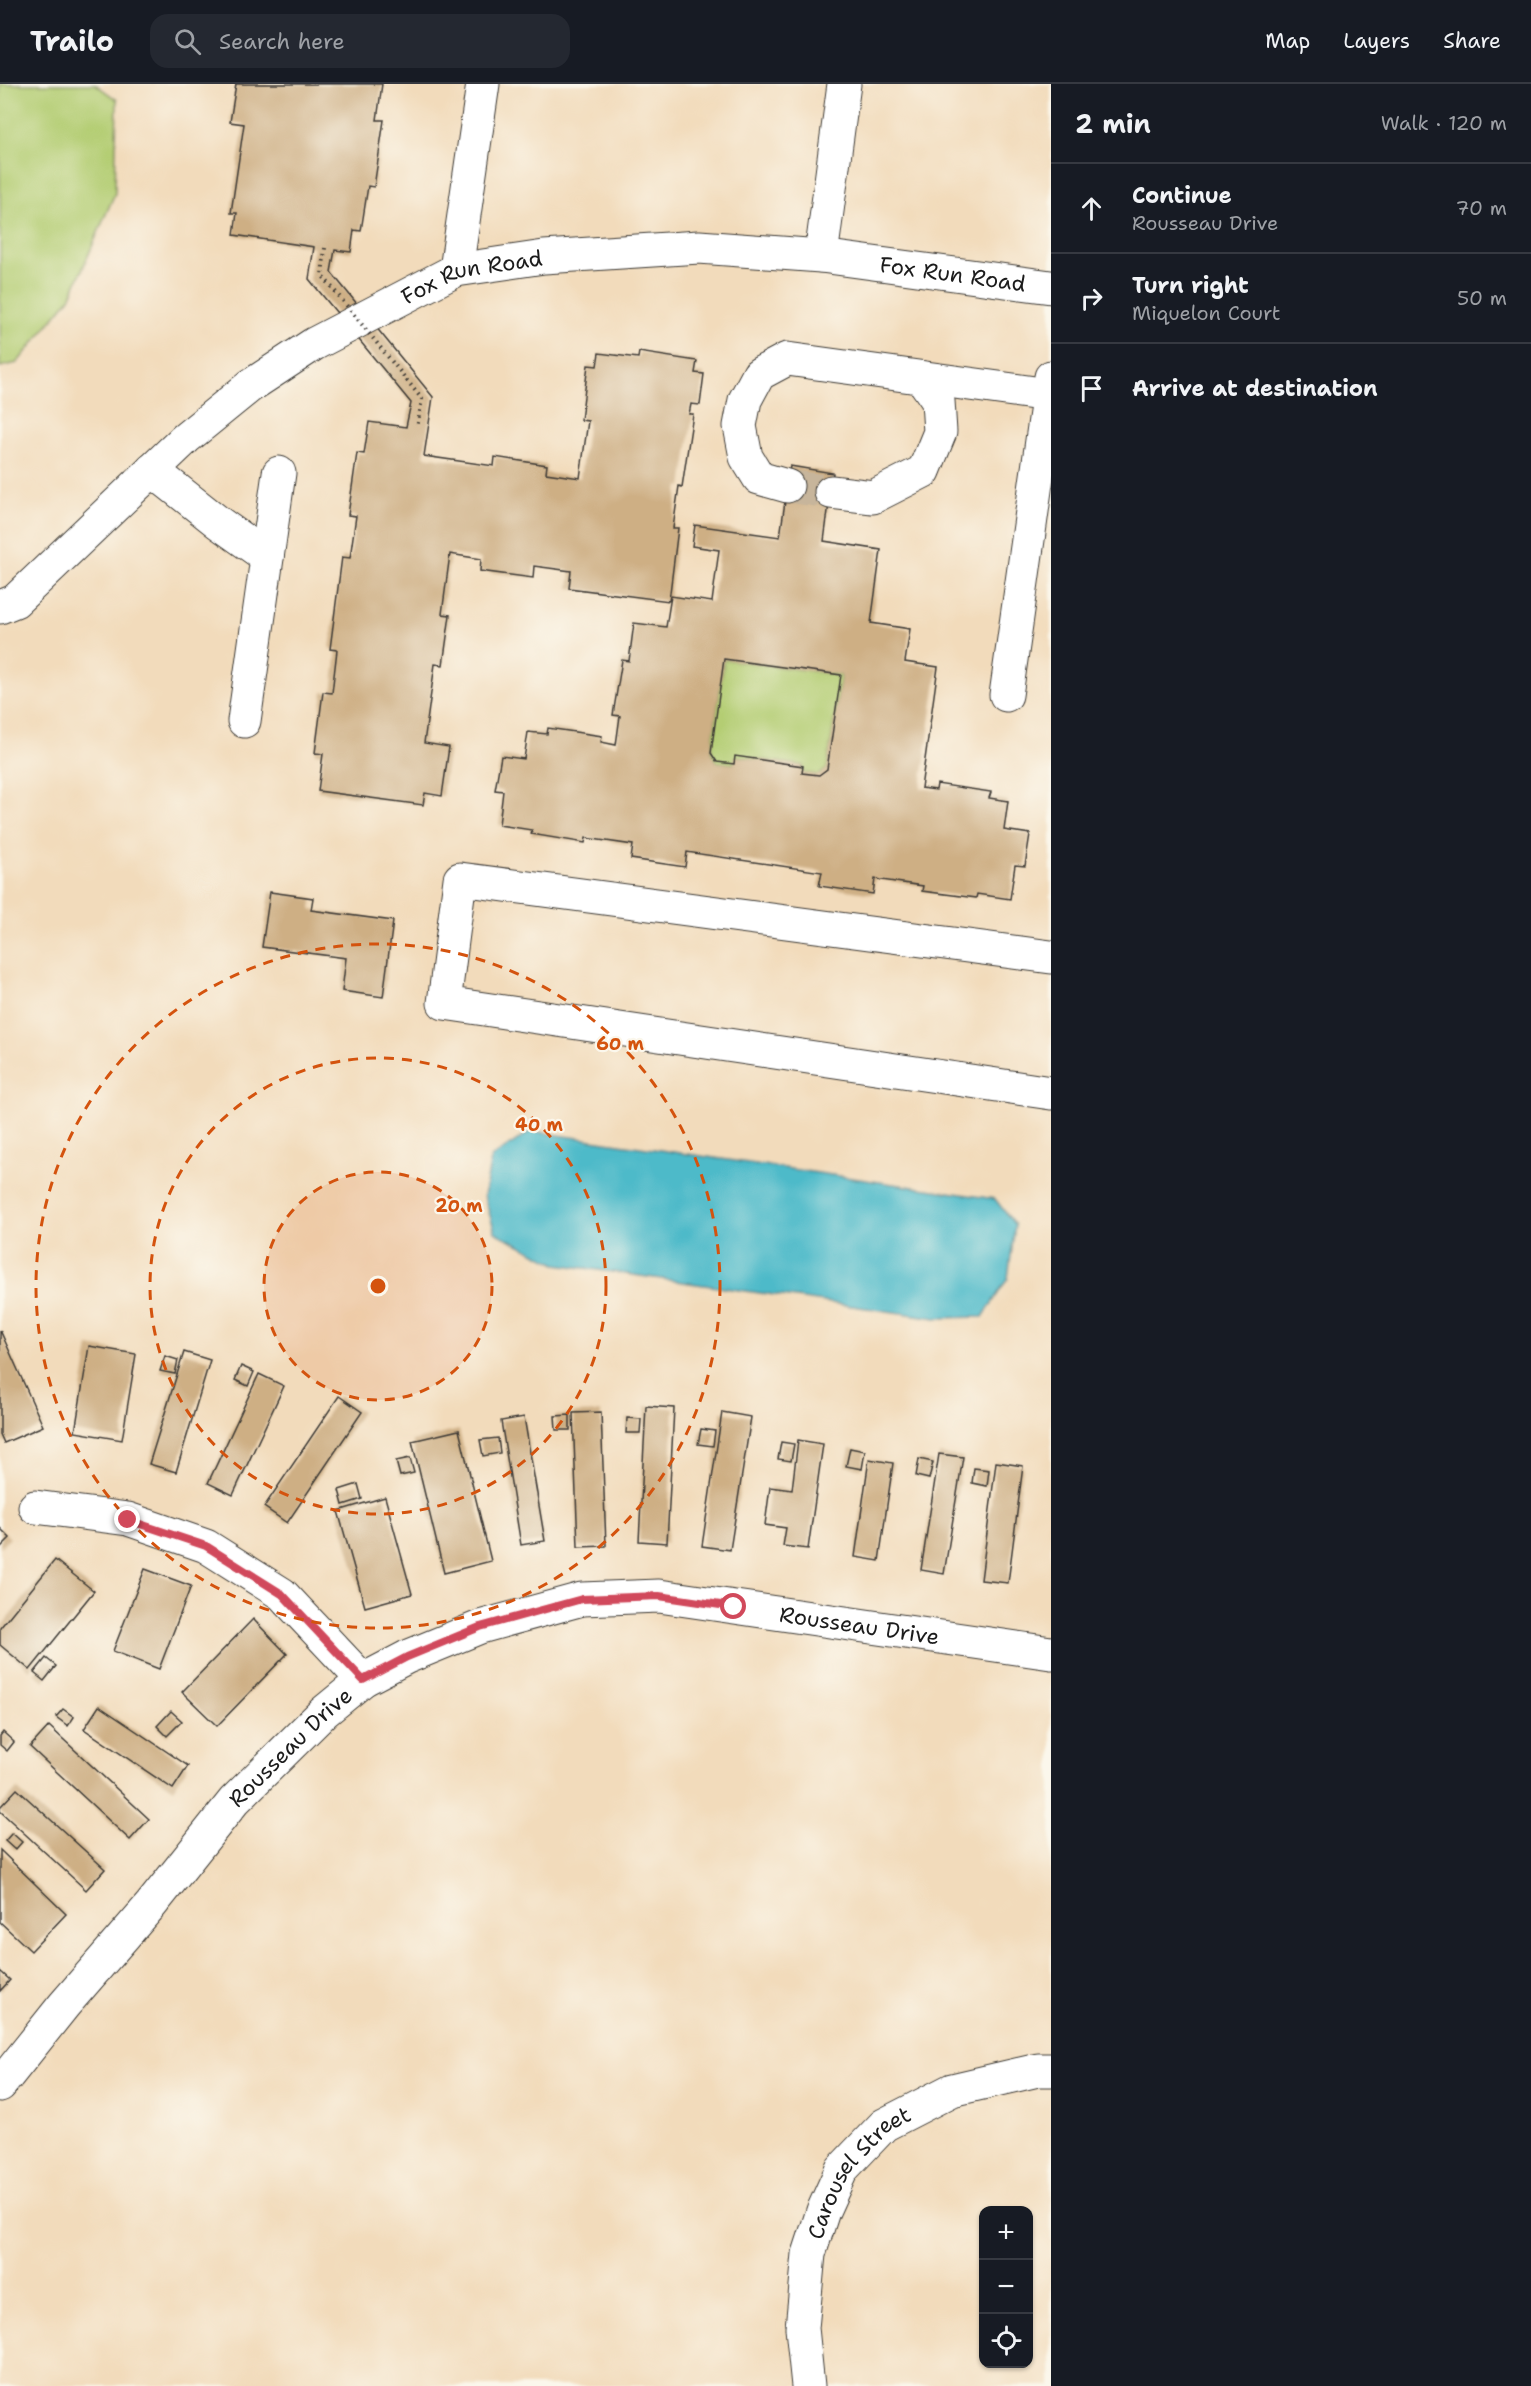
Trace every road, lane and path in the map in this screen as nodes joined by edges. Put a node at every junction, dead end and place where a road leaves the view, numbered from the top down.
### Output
1 (483, 84) edge
2 (844, 84) edge
3 (325, 248) dead end
4 (821, 256) junction
5 (456, 270) junction
6 (1051, 287) edge
7 (922, 378) junction
8 (1050, 386) edge
9 (417, 428) dead end
10 (152, 470) junction
11 (279, 473) dead end
12 (787, 486) tunnel mouth
13 (831, 492) tunnel mouth
14 (267, 558) junction
15 (0, 607) edge
16 (1006, 695) dead end
17 (244, 721) dead end
18 (1051, 957) edge
19 (1051, 1093) edge
20 (35, 1507) dead end
21 (1051, 1653) edge
22 (363, 1680) junction
23 (1051, 2070) edge
24 (0, 2085) edge
25 (808, 2386) edge

1 - 5 street
2 - 4 street
3 - 9 path, bridge
4 - 5 street, Fox Run Road
4 - 6 street, Fox Run Road
5 - 10 street, Fox Run Road
7 - 8 street
7 - 12 street
7 - 13 street
8 - 16 street
10 - 14 street
10 - 15 street, Fox Run Road
11 - 14 street
14 - 17 street
18 - 19 street
20 - 22 street
21 - 22 street, Rousseau Drive
22 - 24 street, Rousseau Drive
23 - 25 street, Carousel Street

